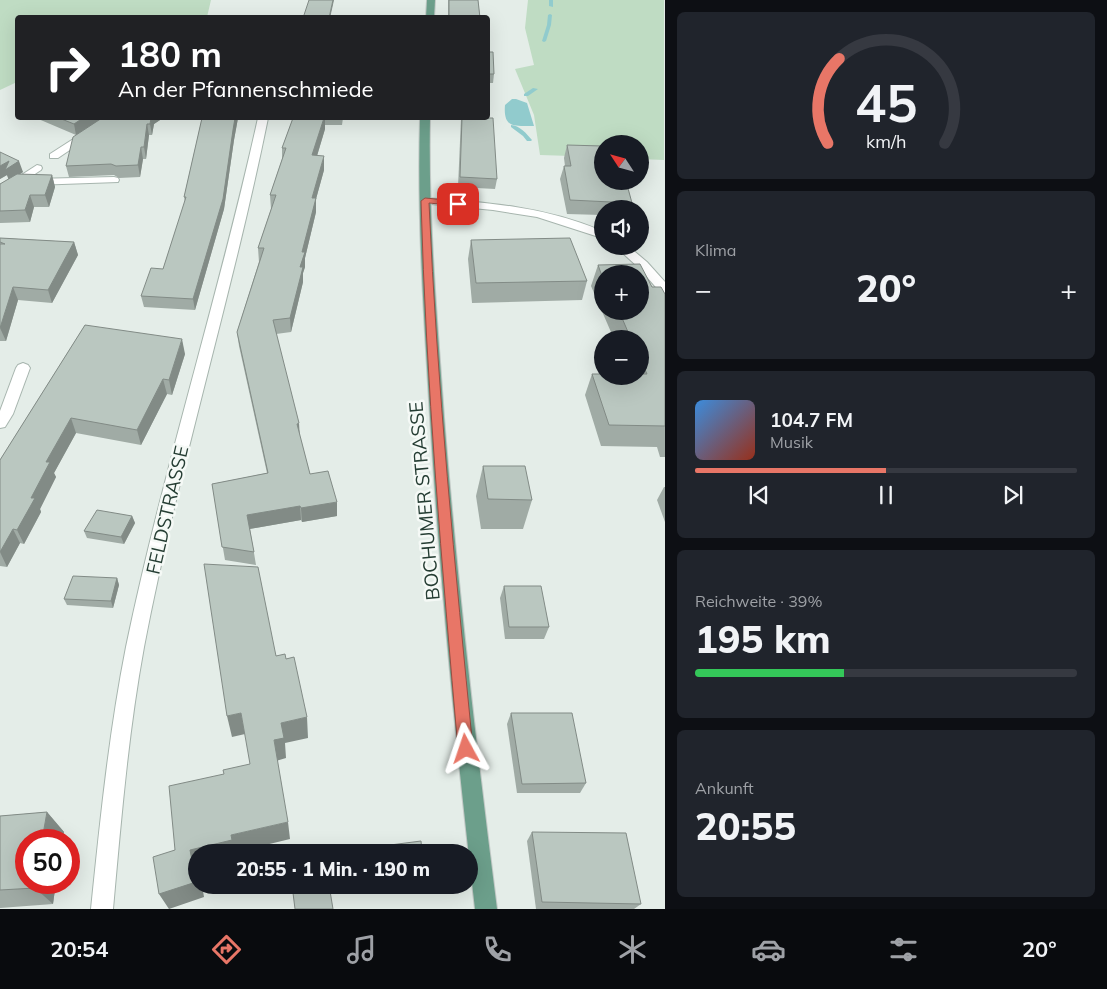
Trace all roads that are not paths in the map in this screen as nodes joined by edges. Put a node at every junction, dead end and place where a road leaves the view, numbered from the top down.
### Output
1 (431, 0) edge
2 (430, 15) edge
3 (109, 120) edge
4 (263, 120) edge
5 (425, 120) edge
6 (54, 156) dead end
7 (37, 168) dead end
8 (20, 180) junction
9 (114, 180) dead end
10 (0, 194) edge
11 (425, 201) junction
12 (594, 232) edge
13 (631, 255) edge
14 (664, 290) edge
15 (23, 368) dead end
16 (0, 423) edge
17 (102, 909) edge
18 (486, 909) edge

1 - 2 main road
3 - 6 street
4 - 17 street, FELDSTRASSE
5 - 11 main road, BOCHUMER STRASSE
7 - 8 street
8 - 9 street
8 - 10 street
11 - 12 street
11 - 18 main road, BOCHUMER STRASSE
13 - 14 street
15 - 16 street

